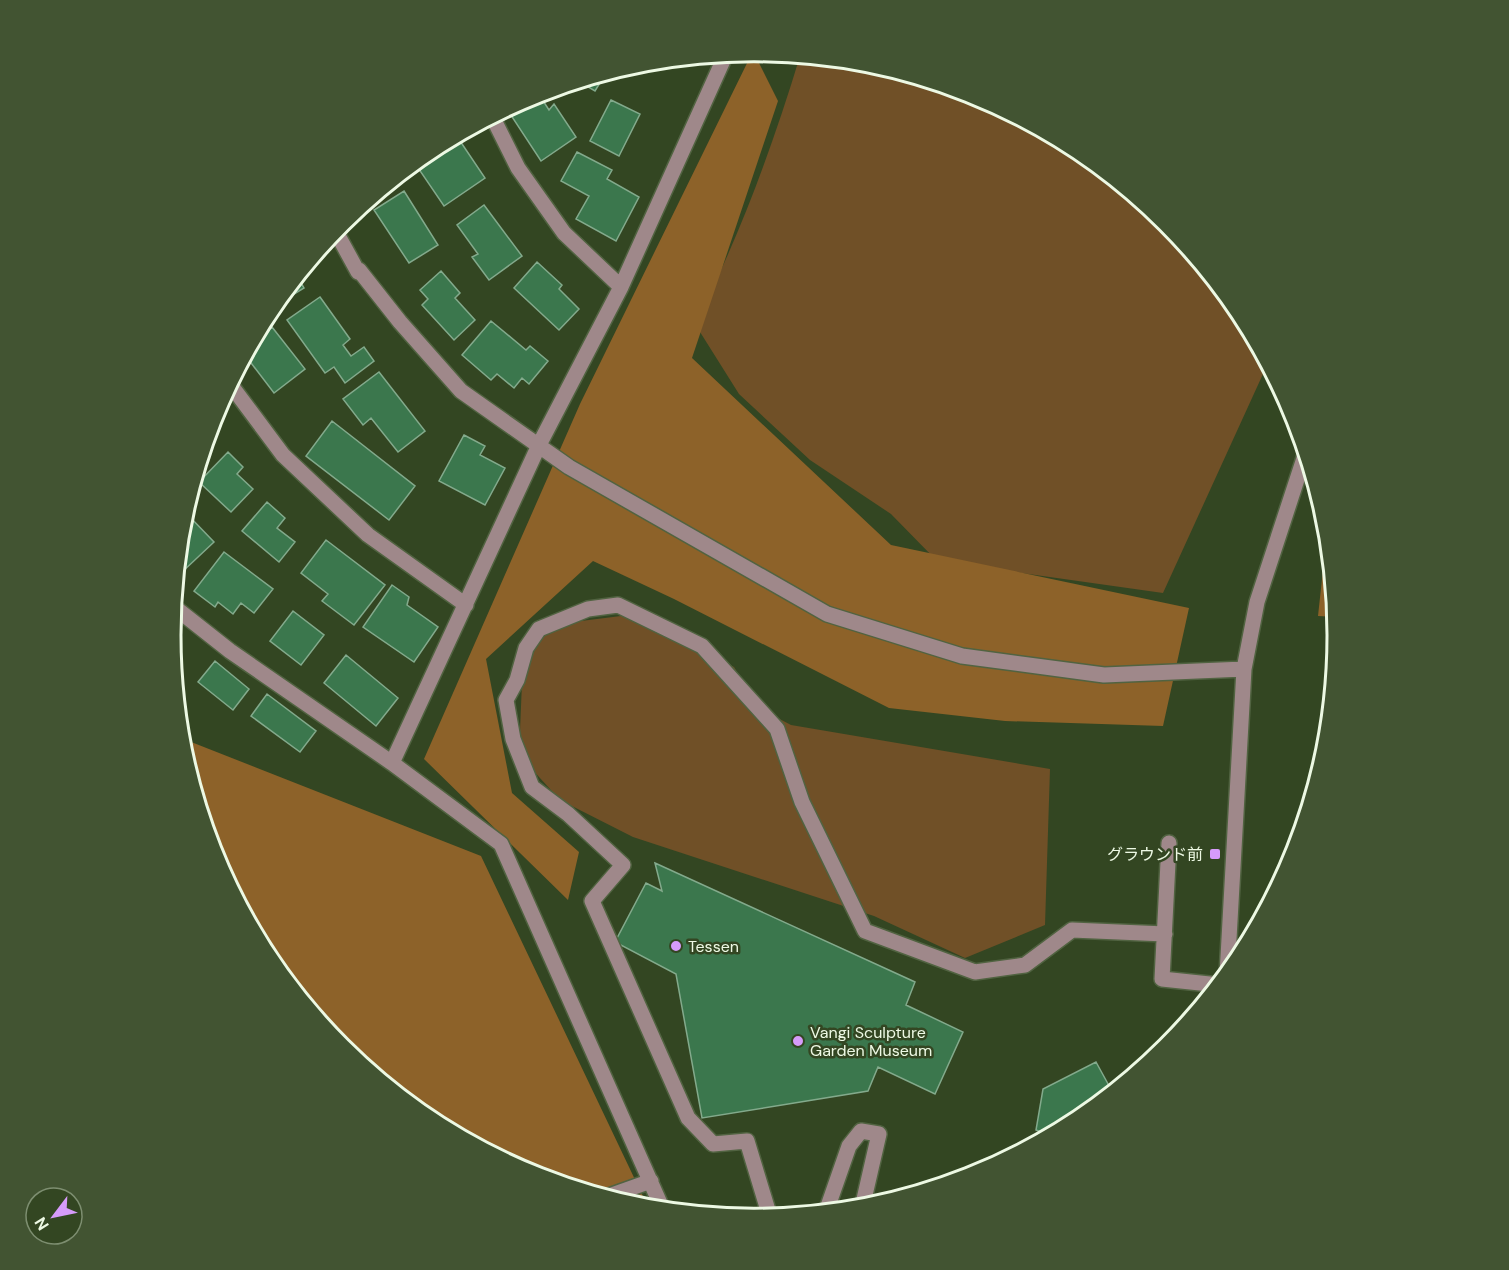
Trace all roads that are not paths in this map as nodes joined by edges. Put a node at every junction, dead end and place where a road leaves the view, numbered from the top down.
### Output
1 (722, 63) edge
2 (496, 124) edge
3 (340, 239) edge
4 (621, 287) junction
5 (236, 391) edge
6 (540, 443) junction
7 (1302, 465) edge
8 (466, 605) junction
9 (182, 613) edge
10 (1244, 669) junction
11 (392, 763) junction
12 (1169, 843) dead end
13 (1165, 934) junction
14 (1228, 958) edge
15 (1209, 984) edge
16 (651, 1181) junction
17 (620, 1192) edge
18 (864, 1197) edge
19 (659, 1200) edge
20 (829, 1204) edge
21 (767, 1208) edge

1 - 4 street
2 - 4 street
3 - 6 street
4 - 6 street
5 - 8 street
6 - 8 street
6 - 10 street
7 - 10 street
8 - 11 street
9 - 11 street
10 - 14 street
11 - 16 street
12 - 13 street
13 - 15 street
13 - 21 street
16 - 17 street
16 - 19 street
18 - 20 street

